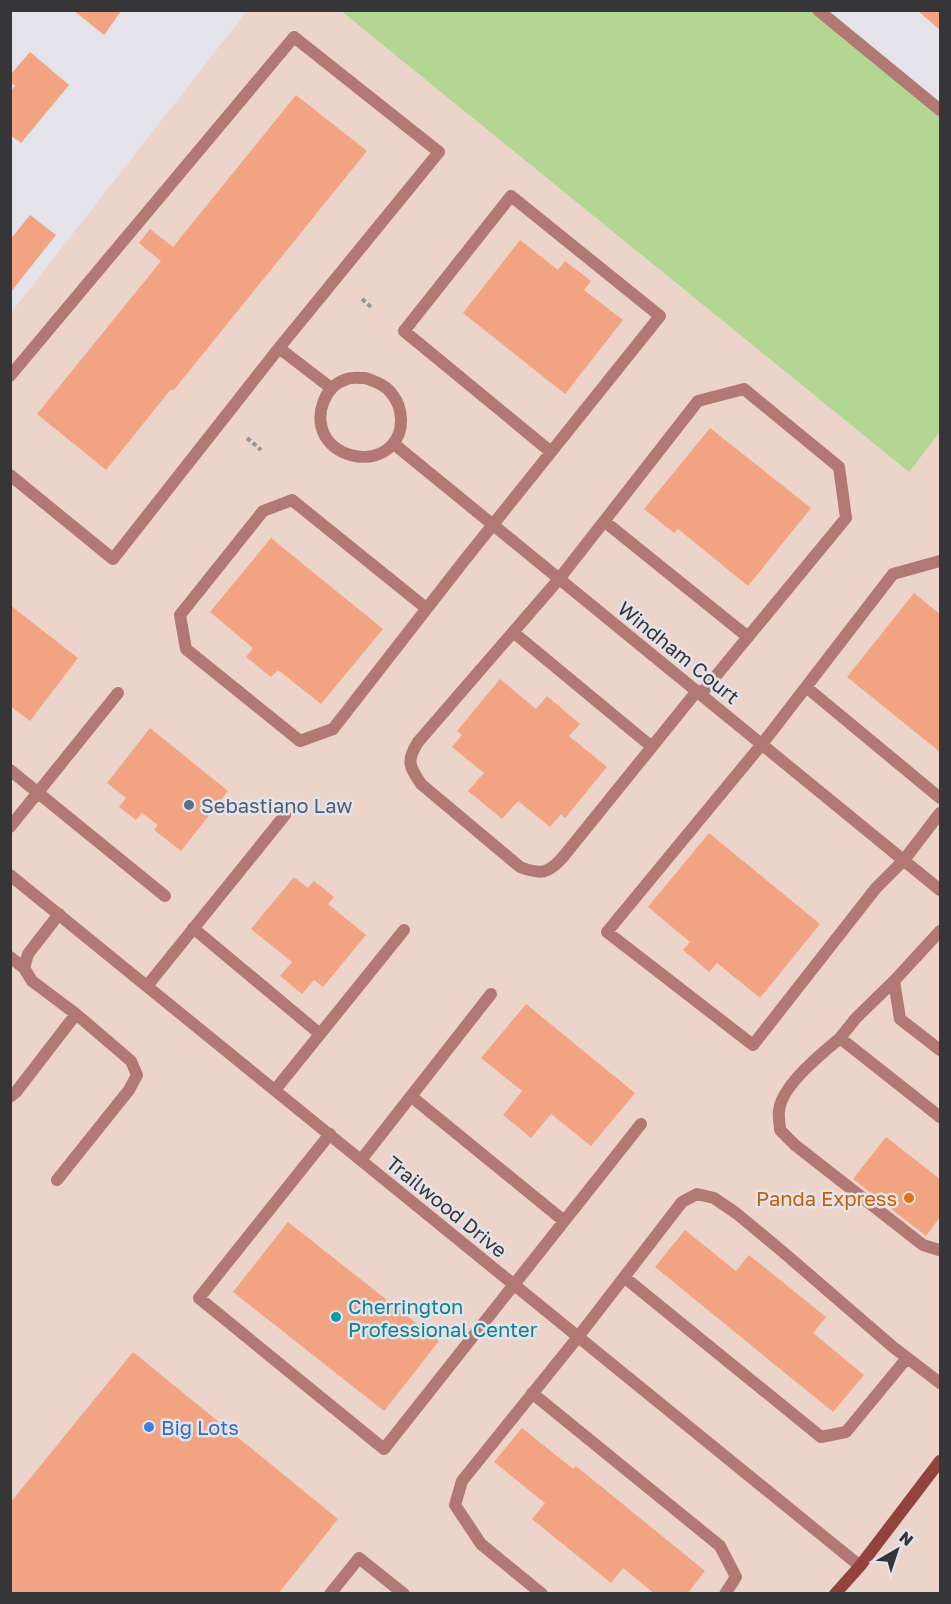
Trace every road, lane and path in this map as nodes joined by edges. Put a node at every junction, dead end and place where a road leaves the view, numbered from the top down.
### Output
1 (818, 10) edge
2 (940, 110) edge
3 (362, 299) dead end
4 (372, 308) dead end
5 (279, 348) junction
6 (10, 376) edge
7 (331, 388) junction
8 (247, 438) dead end
9 (393, 444) junction
10 (261, 450) dead end
11 (551, 452) junction
12 (10, 475) edge
13 (604, 521) junction
14 (492, 525) junction
15 (940, 561) edge
16 (559, 579) junction
17 (426, 608) junction
18 (513, 632) junction
19 (748, 637) junction
20 (806, 687) junction
21 (118, 693) dead end
22 (699, 693) junction
23 (762, 744) junction
24 (652, 747) junction
25 (10, 770) edge
26 (38, 792) junction
27 (940, 798) edge
28 (940, 813) edge
29 (285, 815) dead end
30 (10, 827) edge
31 (903, 860) junction
32 (10, 875) edge
33 (940, 890) edge
34 (165, 896) dead end
35 (59, 914) junction
36 (193, 928) junction
37 (404, 930) dead end
38 (940, 931) edge
39 (10, 957) edge
40 (24, 968) junction
41 (894, 981) junction
42 (147, 986) junction
43 (491, 994) dead end
44 (76, 1014) junction
45 (320, 1034) junction
46 (840, 1038) junction
47 (940, 1050) edge
48 (275, 1090) junction
49 (10, 1097) edge
50 (412, 1097) junction
51 (940, 1117) edge
52 (641, 1124) dead end
53 (330, 1134) junction
54 (361, 1160) junction
55 (57, 1180) dead end
56 (564, 1221) junction
57 (940, 1249) edge
58 (624, 1277) junction
59 (514, 1285) junction
60 (578, 1337) junction
61 (907, 1358) junction
62 (940, 1383) edge
63 (532, 1393) junction
64 (940, 1461) edge
65 (860, 1566) junction
66 (330, 1593) edge
67 (404, 1593) edge
68 (542, 1593) edge
69 (725, 1593) edge
70 (835, 1593) edge

1 - 2 street
3 - 4 path
5 - 6 street
5 - 7 street
5 - 12 street
7 - 9 street
7 - 9 street
8 - 10 path
9 - 14 street, Windham Court
11 - 11 street
11 - 14 street
13 - 16 street
13 - 19 street
13 - 19 street
14 - 16 street, Windham Court
14 - 17 street
15 - 20 street
16 - 18 street
16 - 22 street, Windham Court
17 - 17 street
18 - 24 street
18 - 24 street
19 - 22 street
20 - 23 street
20 - 27 street
21 - 26 street
22 - 23 street, Windham Court
22 - 24 street
23 - 31 street, Windham Court
23 - 31 street
25 - 26 street
26 - 30 street
26 - 34 street
28 - 31 street
29 - 36 street
31 - 33 street, Windham Court
32 - 35 street, Trailwood Drive
35 - 40 street
35 - 42 street, Trailwood Drive
36 - 42 street
36 - 45 street
37 - 45 street
38 - 41 street
39 - 40 street
40 - 44 street
41 - 46 street
41 - 47 street
42 - 48 street, Trailwood Drive
43 - 50 street
44 - 49 street
44 - 55 street
45 - 48 street
46 - 51 street
46 - 57 street
48 - 53 street, Trailwood Drive
50 - 54 street
50 - 56 street
52 - 56 street
53 - 54 street, Trailwood Drive
53 - 59 street
54 - 59 street, Trailwood Drive
56 - 59 street
58 - 60 street
58 - 61 street
58 - 61 street
59 - 60 street, Trailwood Drive
60 - 63 street
60 - 65 street, Trailwood Drive
61 - 62 street
63 - 68 street
63 - 69 street
64 - 65 main road
65 - 70 main road
66 - 67 street

